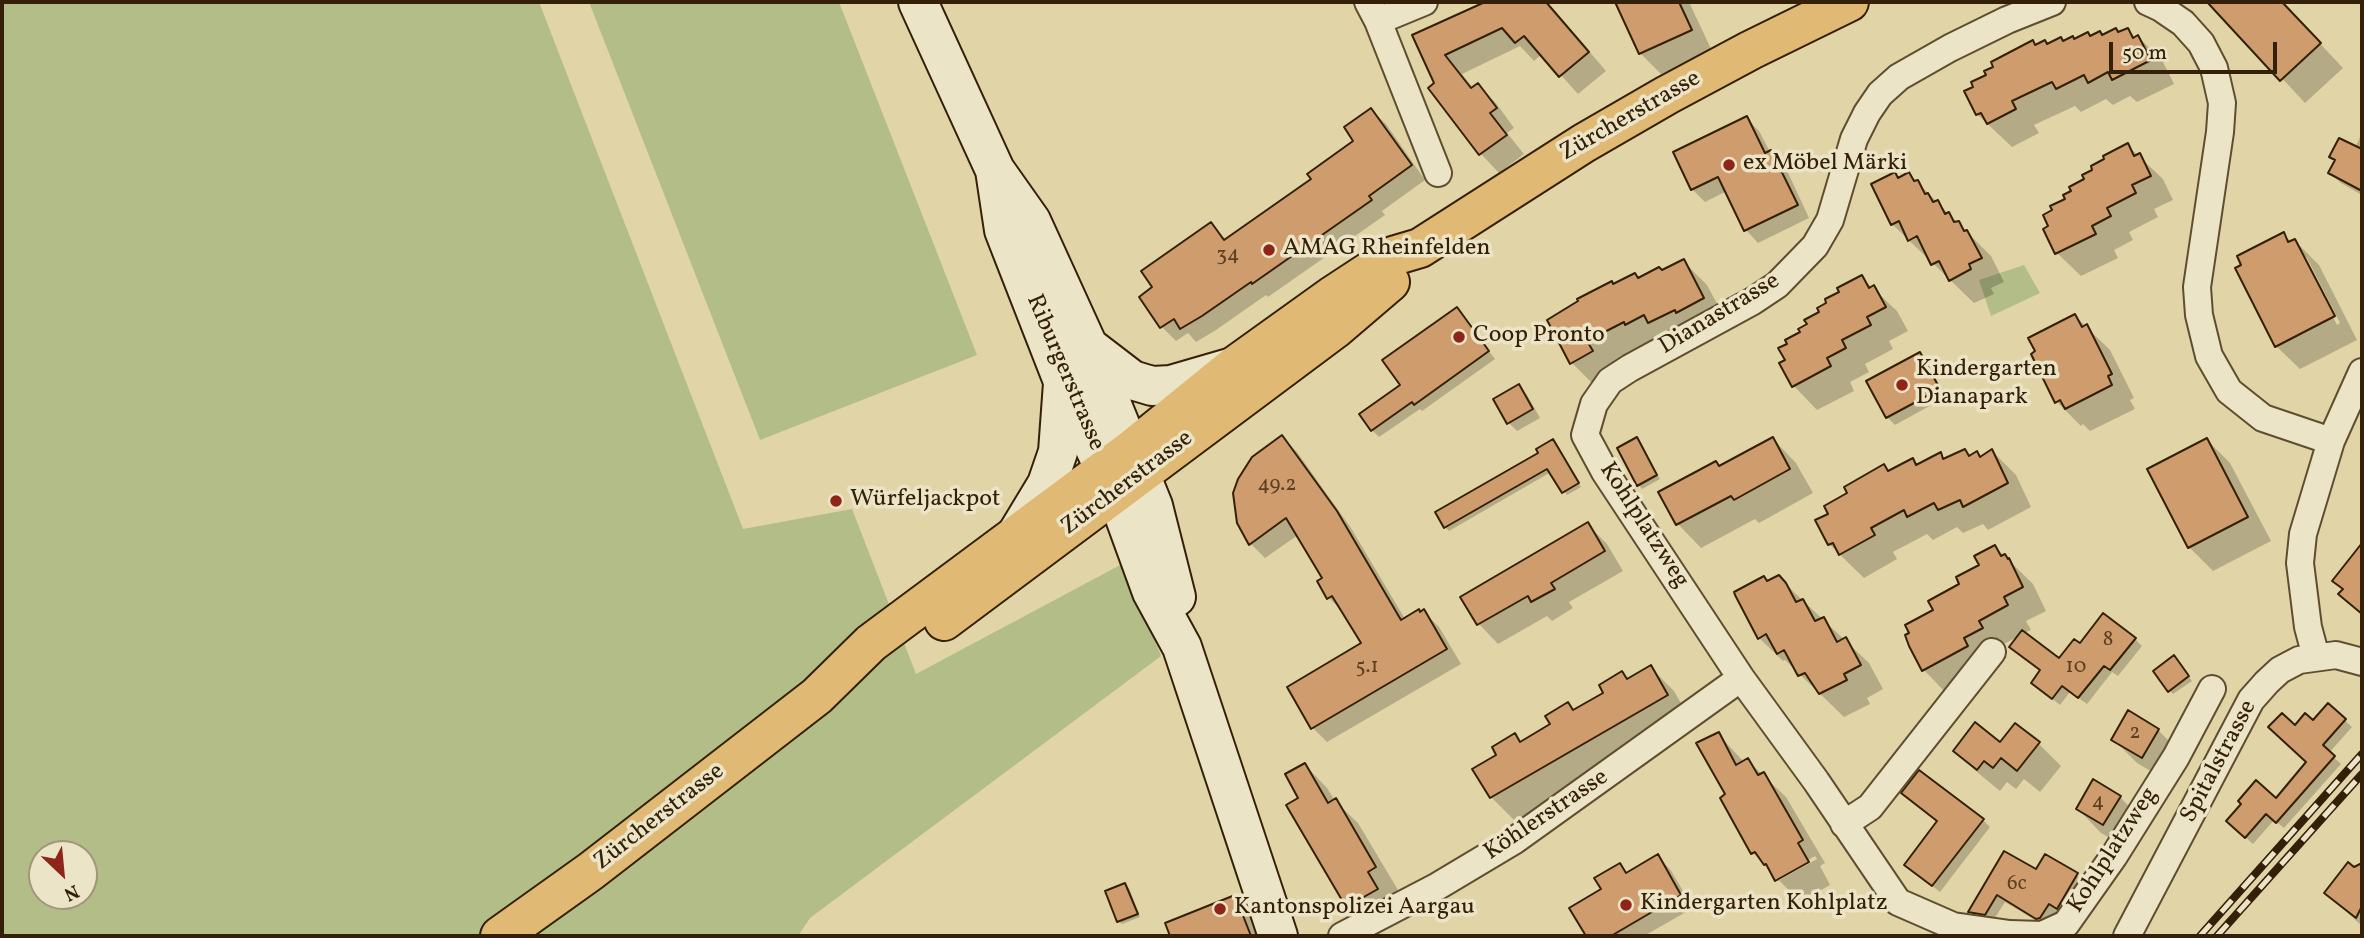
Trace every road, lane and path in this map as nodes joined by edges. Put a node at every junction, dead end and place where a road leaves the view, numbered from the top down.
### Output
1 (918, 2) edge
2 (1423, 2) edge
3 (1846, 2) edge
4 (2052, 2) edge
5 (2148, 2) edge
6 (1373, 11) edge
7 (995, 170) junction
8 (1438, 173) dead end
9 (1420, 248) junction
10 (1088, 346) junction
11 (1233, 367) junction
12 (2362, 372) edge
13 (1063, 381) junction
14 (1585, 435) joint
15 (2331, 441) junction
16 (1124, 471) junction
17 (1018, 532) junction
18 (1992, 652) dead end
19 (2316, 657) junction
20 (2362, 662) edge
21 (1741, 678) junction
22 (2212, 689) dead end
23 (817, 696) junction
24 (1844, 824) junction
25 (500, 936) edge
26 (1278, 936) edge
27 (1342, 936) edge
28 (2127, 936) edge

1 - 7 main road, Riburgerstrasse
2 - 6 street
3 - 9 main road, Zürcherstrasse
4 - 14 street, Dianastrasse
5 - 15 street
6 - 8 street
7 - 10 main road, Riburgerstrasse
7 - 13 main road, Riburgerstrasse
9 - 11 main road, Zürcherstrasse
9 - 16 main road, Zürcherstrasse
10 - 11 main road, Riburgerstrasse
10 - 16 main road, Riburgerstrasse
11 - 16 main road, Zürcherstrasse
12 - 15 street
13 - 16 main road, Riburgerstrasse
13 - 17 main road
14 - 21 street, Kohlplatzweg
15 - 19 street
16 - 17 main road, Zürcherstrasse
16 - 23 main road, Zürcherstrasse
16 - 26 main road, Riburgerstrasse
17 - 23 main road, Zürcherstrasse
18 - 24 street
19 - 20 street, Spitalstrasse
19 - 28 street, Spitalstrasse
21 - 24 street, Kohlplatzweg
21 - 27 street, Köhlerstrasse
22 - 24 street, Kohlplatzweg
23 - 25 main road, Zürcherstrasse

